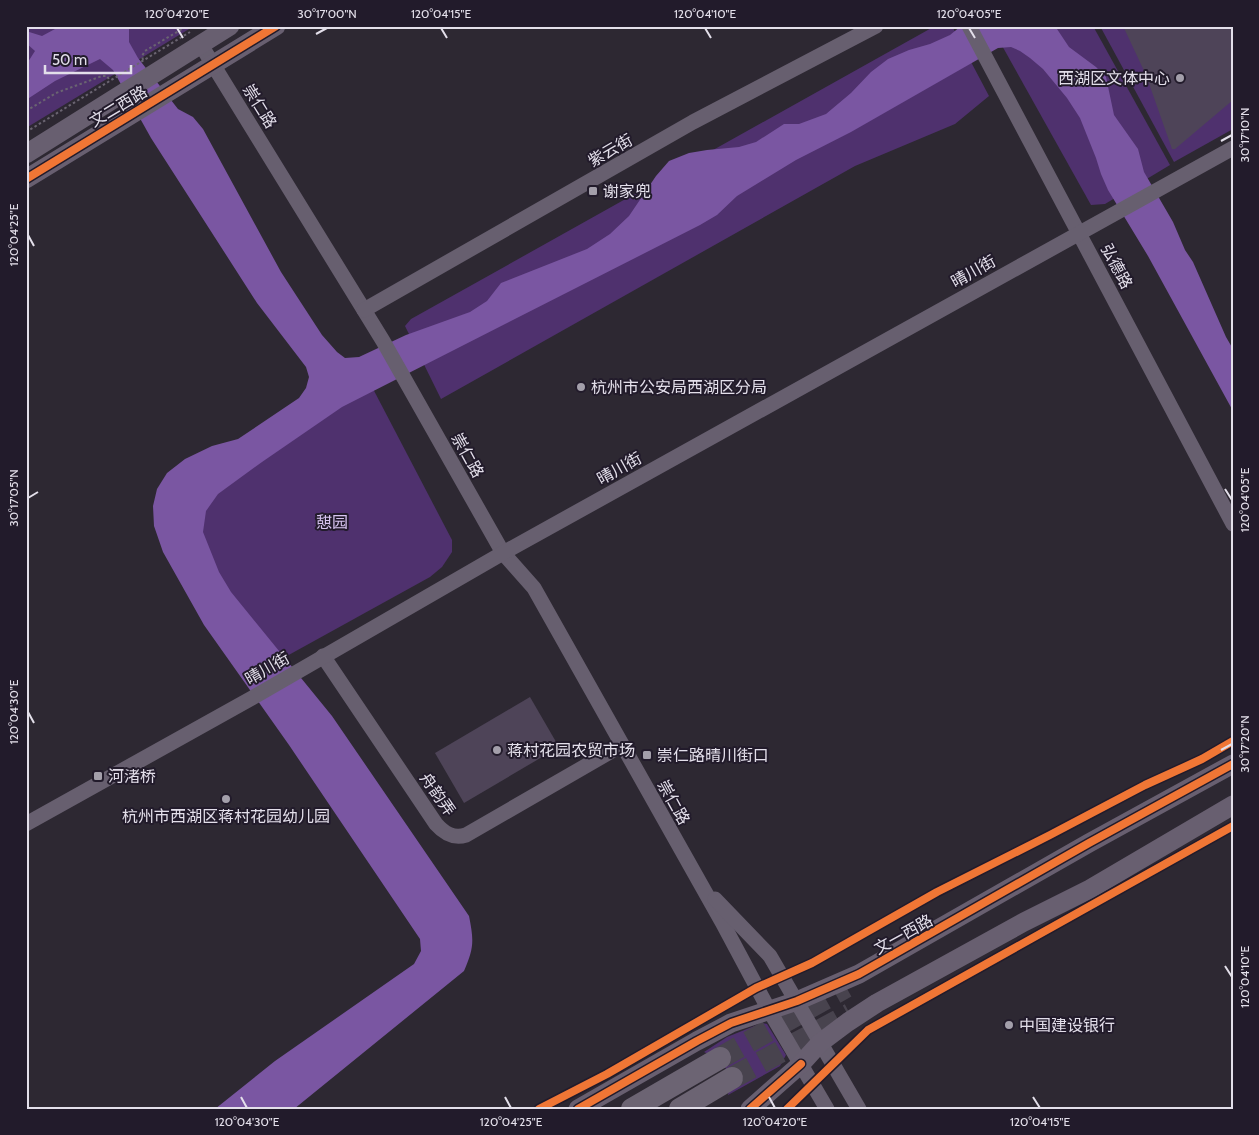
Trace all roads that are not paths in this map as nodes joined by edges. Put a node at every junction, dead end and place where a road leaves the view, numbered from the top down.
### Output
1 (230, 26) edge
2 (276, 26) edge
3 (876, 26) edge
4 (969, 26) edge
5 (196, 38) junction
6 (213, 64) junction
7 (1233, 148) edge
8 (26, 154) edge
9 (26, 179) edge
10 (1079, 232) junction
11 (364, 310) junction
12 (1233, 524) edge
13 (502, 552) junction
14 (323, 656) junction
15 (622, 745) junction
16 (1233, 764) edge
17 (1233, 805) edge
18 (26, 824) edge
19 (700, 884) junction
20 (797, 1001) junction
21 (769, 1010) junction
22 (820, 1043) junction
23 (720, 1058) tunnel mouth
24 (801, 1064) junction
25 (732, 1078) tunnel mouth
26 (578, 1109) edge
27 (632, 1109) edge
28 (680, 1109) edge
29 (750, 1109) edge
30 (827, 1109) edge
31 (859, 1109) edge

1 - 5 main road, 文二西路
2 - 6 main road, 文二西路
3 - 11 street, 紫云街
4 - 10 street, 弘德路
5 - 6 street, 崇仁路
5 - 8 main road, 文二西路
6 - 9 main road, 文二西路
6 - 11 street, 崇仁路
7 - 10 street, 晴川街
10 - 12 street, 弘德路
10 - 13 street, 晴川街
11 - 13 street, 崇仁路
13 - 14 street, 晴川街
13 - 15 street, 崇仁路
14 - 15 street, 舟韵弄
14 - 18 street, 晴川街
15 - 19 street, 崇仁路
16 - 20 main road, 文一西路
17 - 22 main road
19 - 20 street, 崇仁路
19 - 21 street, 崇仁路
20 - 21 main road, 文一西路
20 - 22 street, 崇仁路
21 - 24 street, 崇仁路
21 - 26 main road, 文一西路
22 - 24 main road
22 - 31 street, 崇仁路
23 - 27 highway
24 - 29 main road
24 - 30 street, 崇仁路
25 - 28 highway

